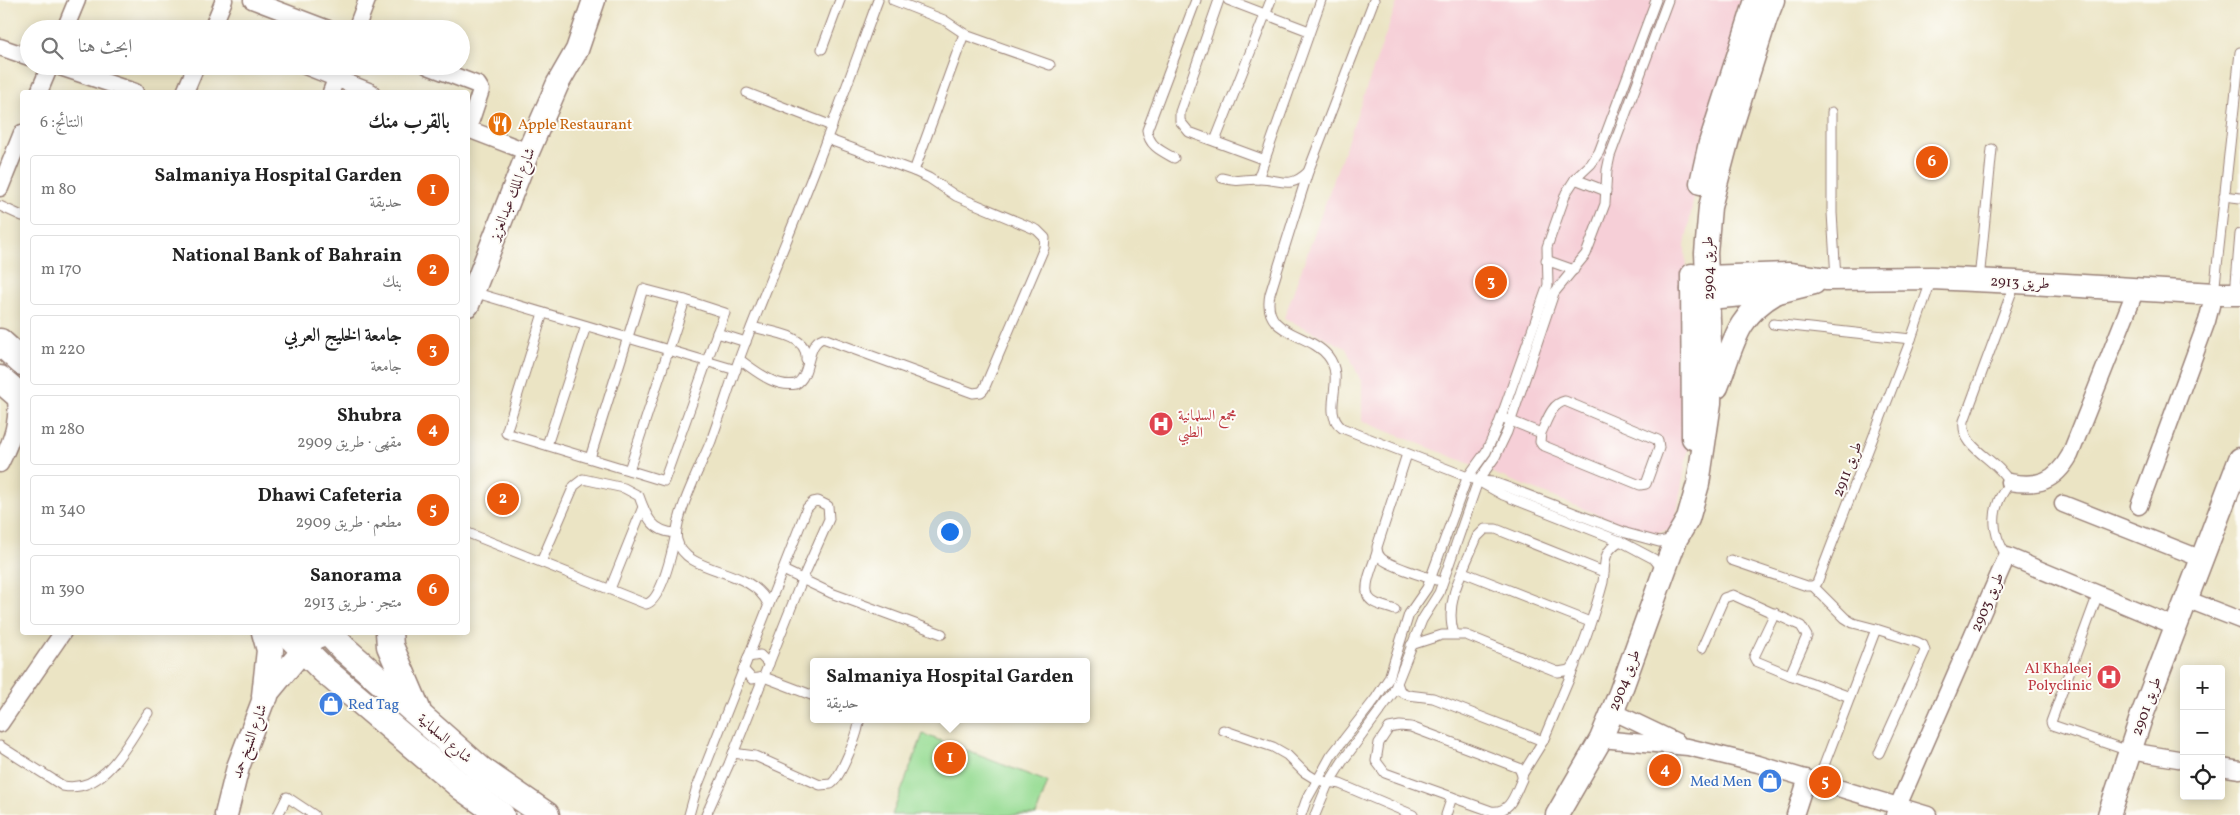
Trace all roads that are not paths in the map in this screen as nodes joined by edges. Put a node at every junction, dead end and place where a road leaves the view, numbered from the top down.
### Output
1 (77, 0) edge
2 (224, 0) edge
3 (252, 0) edge
4 (367, 0) edge
5 (580, 0) edge
6 (594, 0) edge
7 (840, 0) edge
8 (878, 0) edge
9 (893, 0) edge
10 (1196, 0) edge
11 (1219, 0) edge
12 (1228, 0) edge
13 (1270, 0) edge
14 (1321, 0) edge
15 (1374, 0) edge
16 (1656, 0) edge
17 (1668, 0) edge
18 (1756, 0) edge
19 (1774, 0) edge
20 (1265, 14) junction
21 (69, 20) edge
22 (216, 20) edge
23 (304, 20) edge
24 (359, 20) edge
25 (1309, 31) junction
26 (964, 34) junction
27 (0, 48) edge
28 (822, 49) dead end
29 (2240, 52) edge
30 (20, 54) edge
31 (1050, 65) dead end
32 (46, 75) edge
33 (84, 75) edge
34 (192, 75) edge
35 (452, 75) edge
36 (336, 79) edge
37 (558, 83) junction
38 (40, 90) edge
39 (129, 90) edge
40 (186, 90) edge
41 (366, 90) edge
42 (747, 93) dead end
43 (1832, 112) dead end
44 (470, 123) edge
45 (832, 126) junction
46 (470, 130) edge
47 (20, 138) edge
48 (827, 139) junction
49 (1215, 141) junction
50 (1992, 149) dead end
51 (528, 152) junction
52 (1174, 158) dead end
53 (1265, 160) junction
54 (914, 171) junction
55 (1308, 172) junction
56 (1222, 178) dead end
57 (1258, 179) junction
58 (1575, 179) junction
59 (0, 188) edge
60 (1606, 191) junction
61 (2224, 196) junction
62 (2240, 198) edge
63 (0, 206) edge
64 (20, 215) edge
65 (2240, 234) edge
66 (1546, 260) junction
67 (1574, 270) junction
68 (1831, 278) junction
69 (1932, 278) junction
70 (1979, 280) junction
71 (2016, 282) junction
72 (1698, 287) junction
73 (2136, 289) junction
74 (1778, 292) junction
75 (2230, 294) edge
76 (470, 299) edge
77 (685, 300) junction
78 (543, 313) junction
79 (1773, 324) dead end
80 (586, 326) junction
81 (752, 327) junction
82 (717, 333) junction
83 (627, 338) junction
84 (1912, 339) junction
85 (0, 342) edge
86 (746, 342) junction
87 (668, 350) junction
88 (20, 360) edge
89 (740, 360) junction
90 (706, 362) junction
91 (736, 370) junction
92 (804, 374) junction
93 (12, 390) edge
94 (1710, 402) junction
95 (1501, 417) junction
96 (1510, 421) junction
97 (1541, 434) junction
98 (20, 445) edge
99 (547, 445) junction
100 (1407, 454) junction
101 (590, 458) junction
102 (2, 460) edge
103 (2240, 461) edge
104 (629, 470) junction
105 (1467, 478) junction
106 (1478, 481) junction
107 (2009, 482) junction
108 (2063, 504) dead end
109 (2139, 506) dead end
110 (643, 507) junction
111 (676, 533) junction
112 (470, 534) edge
113 (1676, 539) junction
114 (1620, 541) junction
115 (1378, 552) junction
116 (2007, 556) junction
117 (2202, 559) junction
118 (1731, 560) dead end
119 (542, 562) junction
120 (783, 570) junction
121 (1463, 572) junction
122 (1604, 572) junction
123 (1664, 572) junction
124 (1431, 579) junction
125 (802, 580) junction
126 (1442, 582) junction
127 (1813, 586) junction
128 (610, 590) junction
129 (2098, 594) junction
130 (2186, 599) junction
131 (768, 604) junction
132 (1395, 610) dead end
133 (1775, 614) junction
134 (2240, 620) edge
135 (1590, 622) junction
136 (2175, 626) junction
137 (1876, 629) junction
138 (942, 634) dead end
139 (1454, 634) junction
140 (61, 635) edge
141 (266, 635) edge
142 (388, 635) edge
143 (335, 636) edge
144 (294, 642) edge
145 (1411, 645) junction
146 (1702, 648) dead end
147 (748, 657) junction
148 (769, 664) junction
149 (1576, 664) junction
150 (744, 669) junction
151 (1790, 675) junction
152 (764, 677) junction
153 (1397, 682) junction
154 (810, 694) edge
155 (265, 696) junction
156 (1850, 697) junction
157 (1612, 711) junction
158 (148, 713) dead end
159 (422, 718) junction
160 (858, 723) edge
161 (0, 724) edge
162 (1223, 730) dead end
163 (1601, 738) junction
164 (1543, 741) junction
165 (0, 746) edge
166 (1688, 747) junction
167 (2130, 751) junction
168 (734, 753) junction
169 (1879, 753) dead end
170 (2180, 759) edge
171 (2225, 768) edge
172 (2240, 770) edge
173 (1522, 775) junction
174 (1813, 779) junction
175 (1316, 780) junction
176 (1331, 781) junction
177 (1452, 797) junction
178 (1896, 810) edge
179 (226, 815) edge
180 (278, 815) edge
181 (314, 815) edge
182 (501, 815) edge
183 (546, 815) edge
184 (689, 815) edge
185 (706, 815) edge
186 (1300, 815) edge
187 (1316, 815) edge
188 (1413, 815) edge
189 (1446, 815) edge
190 (1557, 815) edge
191 (1795, 815) edge
192 (1928, 815) edge
193 (2109, 815) edge

1 - 21 street
2 - 22 street
3 - 23 street
4 - 24 street
5 - 37 street, شارع الملك عبدالعزيز
6 - 37 street, شارع الملك عبدالعزيز
7 - 28 lane
8 - 45 lane
9 - 26 lane
10 - 52 lane
11 - 49 lane
12 - 20 lane
13 - 20 lane
14 - 25 lane
15 - 55 lane
16 - 58 lane
17 - 60 lane
18 - 72 street, طريق 2904
19 - 72 street, طريق 2904
20 - 25 lane
20 - 49 lane
25 - 53 lane
26 - 31 lane
26 - 54 lane
27 - 30 street
29 - 61 lane
32 - 38 street
33 - 39 street
34 - 40 street
35 - 44 street
36 - 41 street
37 - 51 street, شارع الملك عبدالعزيز
42 - 45 lane
43 - 68 lane
45 - 48 lane
46 - 51 street
47 - 59 street
48 - 54 lane
48 - 81 lane
49 - 53 lane
50 - 70 lane
51 - 76 street, شارع الملك عبدالعزيز
53 - 57 lane
54 - 92 lane
55 - 57 lane
55 - 100 lane
56 - 57 lane
58 - 60 lane
58 - 66 lane
60 - 67 lane
61 - 62 lane
61 - 75 lane
63 - 64 lane
65 - 75 lane
66 - 67 lane
66 - 95 lane
67 - 96 lane
68 - 69 street, طريق 2913
68 - 72 street, طريق 2913
68 - 74 street, طريق 2913
69 - 70 street, طريق 2913
69 - 84 lane, طريق 2911
70 - 71 street, طريق 2913
71 - 73 street, طريق 2913
71 - 107 lane
72 - 74 street, طريق 2913
72 - 94 street, طريق 2904
72 - 113 street, طريق 2904
73 - 75 street, طريق 2913
73 - 107 street
74 - 94 street
75 - 109 street
76 - 78 lane
77 - 82 lane
77 - 83 lane
77 - 87 lane
78 - 80 lane
78 - 99 lane
79 - 84 lane
80 - 83 lane
80 - 99 lane
81 - 86 lane
81 - 92 lane
82 - 86 lane
82 - 90 lane
83 - 87 lane
83 - 101 lane
84 - 127 lane, طريق 2911
85 - 88 main road
86 - 89 lane
87 - 90 lane
87 - 104 lane
89 - 91 lane
89 - 92 lane
90 - 91 lane
90 - 104 lane
91 - 111 lane
93 - 102 street
94 - 113 street, طريق 2904
95 - 96 lane
95 - 105 lane
96 - 97 lane
96 - 106 lane
97 - 97 lane
98 - 102 street
99 - 101 lane
100 - 105 lane
100 - 115 lane
101 - 104 lane
103 - 117 street, طريق 2901
105 - 106 lane
105 - 124 lane
106 - 113 lane
106 - 114 lane
106 - 126 lane
107 - 116 lane
108 - 117 street
110 - 111 lane
110 - 119 lane
110 - 128 lane
111 - 128 lane
111 - 131 lane
112 - 119 lane
113 - 123 street, طريق 2904
114 - 122 lane
114 - 123 lane
115 - 124 lane
115 - 132 lane
116 - 129 street, طريق 2903
116 - 178 street, طريق 2903
117 - 130 street, طريق 2901
118 - 127 lane
119 - 128 lane
120 - 125 lane
120 - 125 lane
120 - 131 lane
121 - 122 lane
121 - 135 lane
121 - 139 lane
122 - 135 lane
123 - 157 street, طريق 2904
124 - 126 lane
124 - 175 lane
125 - 138 lane
125 - 148 lane
126 - 145 lane
127 - 137 lane
129 - 136 street, طريق 2903
129 - 167 lane
130 - 134 street
130 - 136 street, طريق 2901
131 - 147 lane
133 - 146 lane
133 - 151 lane
133 - 151 lane
135 - 149 lane
136 - 167 street, طريق 2901
137 - 156 lane
137 - 169 lane
139 - 145 lane
139 - 149 lane
140 - 161 street
141 - 155 main road
142 - 159 main road
143 - 144 street
143 - 159 main road, شارع السلمانية
144 - 155 street, شارع الشيخ حمد
144 - 182 main road, شارع السلمانية
145 - 153 lane
147 - 148 lane
147 - 150 lane
148 - 152 lane
149 - 164 lane
150 - 152 lane
150 - 184 lane
151 - 156 lane
152 - 154 lane
152 - 168 lane
153 - 164 lane
153 - 176 lane
155 - 179 street, شارع الشيخ حمد
156 - 174 lane
157 - 163 street, طريق 2904
157 - 166 street
158 - 165 lane
159 - 183 main road, شارع السلمانية
160 - 168 lane
162 - 175 lane
163 - 166 street
163 - 190 street, طريق 2904
164 - 173 lane
166 - 174 street
167 - 170 street
167 - 193 street, طريق 2901
168 - 185 lane
171 - 172 street
173 - 177 lane
173 - 177 lane
174 - 178 street
174 - 191 street
175 - 176 lane
175 - 186 lane
176 - 187 lane
176 - 188 lane
177 - 189 lane
178 - 192 street
180 - 181 lane

